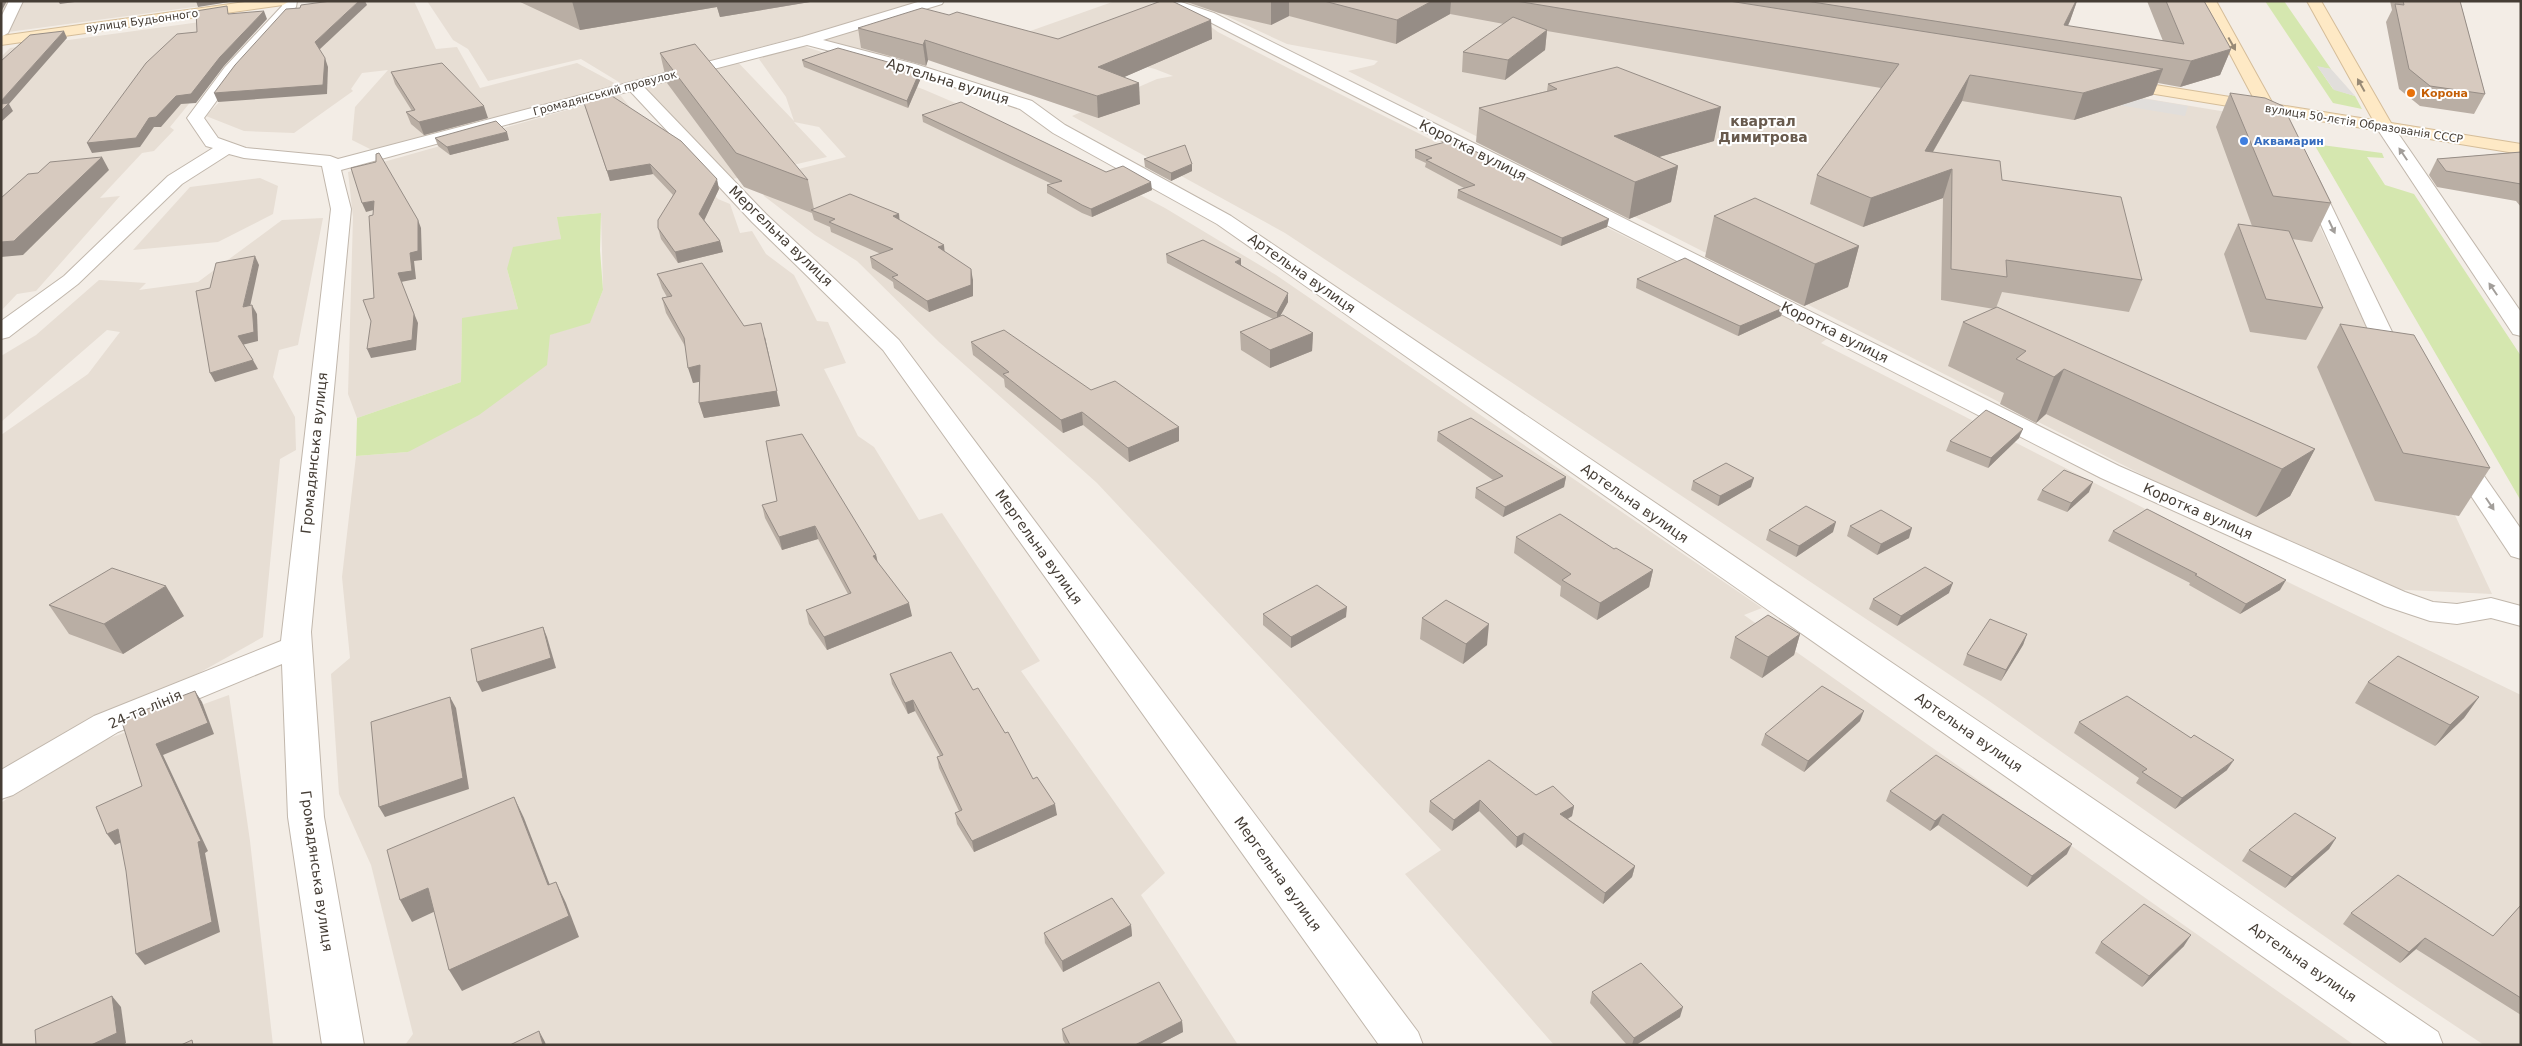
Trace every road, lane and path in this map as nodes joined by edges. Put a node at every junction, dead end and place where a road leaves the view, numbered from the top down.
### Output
1 (16, 1) edge
2 (283, 1) edge
3 (290, 1) edge
4 (937, 1) edge
5 (1163, 1) edge
6 (2209, 1) edge
7 (2314, 1) edge
8 (1, 33) edge
9 (807, 40) junction
10 (1, 41) edge
11 (2106, 82) edge
12 (633, 85) junction
13 (2267, 108) junction
14 (2385, 127) junction
15 (2290, 136) edge
16 (228, 147) junction
17 (2521, 150) edge
18 (2302, 163) edge
19 (330, 167) junction
20 (2521, 329) edge
21 (1, 332) edge
22 (2409, 385) edge
23 (2443, 434) edge
24 (2521, 550) edge
25 (2521, 616) edge
26 (297, 646) junction
27 (1, 786) edge
28 (343, 1045) edge
29 (1403, 1045) edge
30 (2423, 1045) edge

1 - 8 street
2 - 10 street, вулиця Будьонного
3 - 16 street
4 - 9 street, Громадянський провулок
5 - 25 street, Коротка вулиця
6 -> 13 street
14 -> 7 street
9 - 12 street, Громадянський провулок
9 - 30 street, Артельна вулиця
11 - 13 street, вулиця 50-лєтія Образованія СССР
12 - 19 street, Громадянський провулок
12 - 29 street, Мергельна вулиця
13 - 14 street, вулиця 50-лєтія Образованія СССР
13 - 15 street
14 - 17 street, вулиця 50-лєтія Образованія СССР
20 -> 14 street
16 - 19 street
16 - 21 street
18 -> 22 street
19 - 26 street, Громадянська вулиця
23 -> 24 street
26 - 27 street, 24-та лінія
26 - 28 street, Громадянська вулиця

